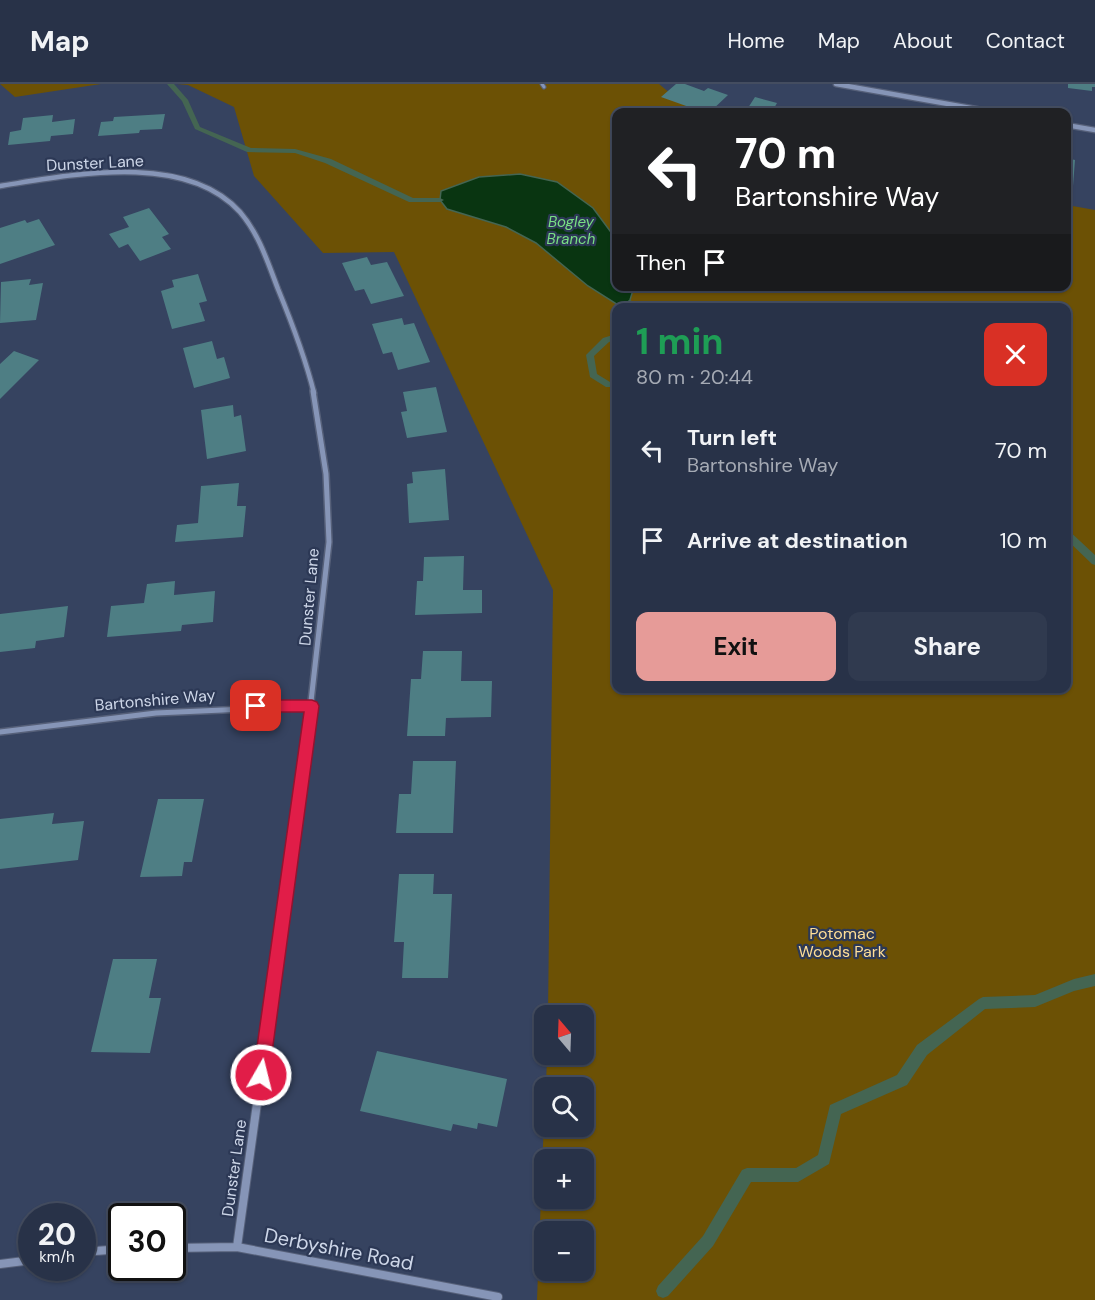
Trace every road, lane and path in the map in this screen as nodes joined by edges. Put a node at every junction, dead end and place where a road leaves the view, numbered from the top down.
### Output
1 (836, 84) edge
2 (971, 108) edge
3 (1071, 126) edge
4 (1095, 130) edge
5 (0, 186) edge
6 (312, 706) junction
7 (0, 732) edge
8 (237, 1247) junction
9 (186, 1248) edge
10 (18, 1262) edge
11 (0, 1264) edge
12 (498, 1297) dead end

1 - 2 street
3 - 4 street
5 - 6 street, Dunster Lane
6 - 7 street, Bartonshire Way
6 - 8 street, Dunster Lane
8 - 9 street, Derbyshire Road
8 - 12 street, Derbyshire Road
10 - 11 street

